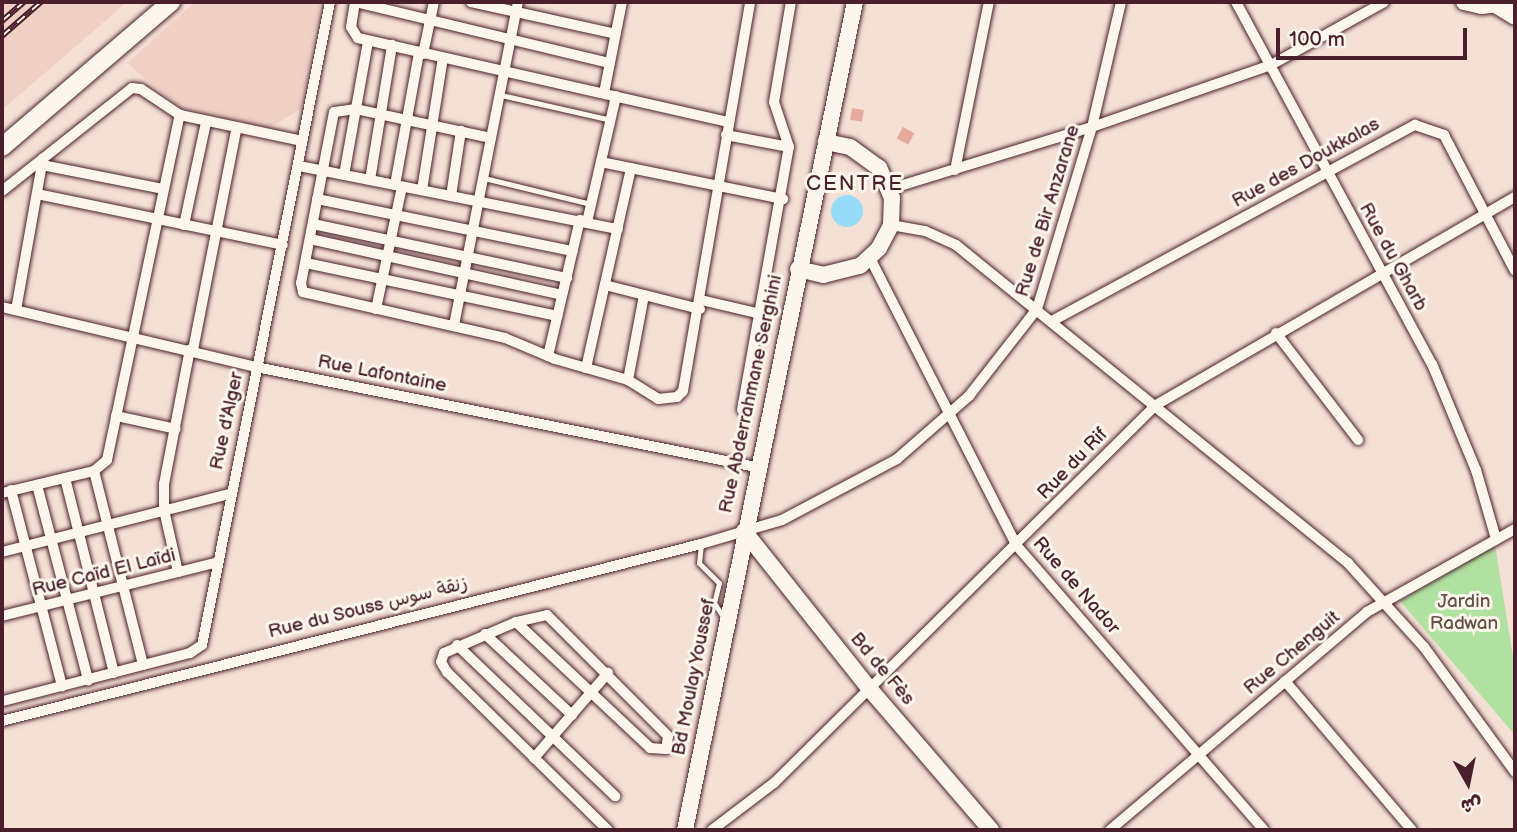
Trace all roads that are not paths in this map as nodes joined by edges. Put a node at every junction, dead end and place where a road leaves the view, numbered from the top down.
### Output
1 (172, 2) edge
2 (330, 2) edge
3 (355, 2) edge
4 (434, 2) edge
5 (471, 2) edge
6 (622, 2) edge
7 (791, 2) edge
8 (855, 2) edge
9 (989, 2) edge
10 (1121, 2) edge
11 (1236, 2) edge
12 (1384, 2) edge
13 (1464, 2) edge
14 (1504, 4) edge
15 (517, 7) edge
16 (749, 7) edge
17 (1515, 17) edge
18 (430, 22) junction
19 (616, 34) junction
20 (368, 41) junction
21 (511, 41) junction
22 (392, 45) junction
23 (421, 53) junction
24 (443, 58) junction
25 (610, 63) junction
26 (1271, 65) junction
27 (505, 72) junction
28 (604, 93) junction
29 (501, 95) junction
30 (616, 96) junction
31 (356, 108) junction
32 (382, 114) junction
33 (180, 115) junction
34 (408, 120) junction
35 (611, 120) junction
36 (206, 122) junction
37 (729, 122) junction
38 (434, 125) junction
39 (1092, 127) junction
40 (236, 130) junction
41 (461, 131) junction
42 (726, 135) junction
43 (491, 138) junction
44 (302, 141) junction
45 (826, 142) junction
46 (2, 147) edge
47 (789, 147) junction
48 (43, 162) junction
49 (601, 162) junction
50 (299, 166) junction
51 (631, 168) junction
52 (955, 170) junction
53 (321, 171) junction
54 (1328, 173) junction
55 (344, 176) junction
56 (484, 178) junction
57 (370, 180) junction
58 (722, 185) junction
59 (399, 186) junction
60 (163, 189) junction
61 (890, 189) junction
62 (422, 190) junction
63 (2, 191) edge
64 (37, 194) junction
65 (451, 196) junction
66 (1515, 197) edge
67 (317, 199) junction
68 (783, 199) junction
69 (478, 201) junction
70 (591, 204) junction
71 (1487, 212) junction
72 (396, 215) junction
73 (158, 220) junction
74 (583, 221) junction
75 (184, 225) junction
76 (313, 225) junction
77 (891, 225) junction
78 (618, 229) junction
79 (472, 231) junction
80 (217, 233) junction
81 (310, 239) junction
82 (390, 240) junction
83 (283, 245) junction
84 (573, 251) junction
85 (466, 255) junction
86 (387, 256) junction
87 (870, 258) junction
88 (306, 263) junction
89 (798, 269) junction
90 (1515, 271) edge
91 (462, 272) junction
92 (1381, 273) junction
93 (567, 278) junction
94 (383, 279) junction
95 (605, 285) junction
96 (460, 295) junction
97 (562, 295) junction
98 (643, 295) junction
99 (701, 304) junction
100 (2, 307) edge
101 (376, 309) junction
102 (1037, 309) junction
103 (16, 310) junction
104 (761, 314) junction
105 (557, 316) junction
106 (1052, 321) junction
107 (454, 325) junction
108 (1276, 333) junction
109 (131, 336) junction
110 (192, 349) junction
111 (548, 356) junction
112 (256, 367) junction
113 (586, 368) junction
114 (628, 380) junction
115 (1156, 405) junction
116 (742, 410) dead end
117 (116, 416) junction
118 (948, 417) junction
119 (176, 429) junction
120 (1358, 440) dead end
121 (756, 467) junction
122 (94, 471) junction
123 (65, 478) junction
124 (37, 485) junction
125 (6, 491) edge
126 (230, 494) junction
127 (164, 510) junction
128 (109, 524) junction
129 (1515, 528) edge
130 (744, 531) junction
131 (78, 532) junction
132 (51, 539) junction
133 (1496, 539) junction
134 (701, 544) junction
135 (26, 545) junction
136 (1017, 545) junction
137 (2, 552) edge
138 (215, 563) junction
139 (178, 572) junction
140 (124, 586) junction
141 (94, 593) junction
142 (67, 599) junction
143 (1384, 601) junction
144 (41, 606) junction
145 (2, 616) edge
146 (516, 622) junction
147 (726, 622) junction
148 (485, 634) junction
149 (457, 645) junction
150 (143, 665) junction
151 (114, 673) junction
152 (608, 673) junction
153 (88, 680) junction
154 (1285, 681) junction
155 (62, 686) junction
156 (868, 687) junction
157 (592, 692) junction
158 (2, 698) edge
159 (572, 715) junction
160 (5, 720) edge
161 (553, 737) junction
162 (1199, 755) junction
163 (534, 758) junction
164 (1514, 765) edge
165 (615, 796) dead end
166 (1124, 826) edge
167 (608, 830) edge
168 (685, 830) edge
169 (712, 830) edge
170 (991, 830) edge
171 (1110, 830) edge
172 (1264, 830) edge
173 (1412, 830) edge

1 - 46 main road
2 - 44 street, Rue d'Alger
3 - 18 street
3 - 20 street
4 - 18 street
5 - 15 street
6 - 19 street
7 - 47 street
8 - 45 street
9 - 52 street
10 - 39 street, Rue de Bir Anzarane
11 - 26 street, Rue du Gharb
12 - 26 street
13 - 14 street
14 - 17 street
15 - 19 street
15 - 21 street
16 - 37 street
18 - 21 street
18 - 23 street
19 - 25 street
20 - 22 street
20 - 31 street
21 - 25 street
21 - 27 street
22 - 23 street
22 - 32 street
23 - 24 street
23 - 34 street
24 - 27 street
24 - 38 street
25 - 28 street
26 - 39 street
26 - 54 street, Rue du Gharb
27 - 28 street
27 - 29 street
28 - 30 street
29 - 35 lane
29 - 43 street
30 - 35 street
30 - 37 street
31 - 32 street
31 - 53 street
31 - 55 street
32 - 34 street
32 - 57 street
33 - 36 street
33 - 48 street
33 - 60 street
34 - 38 street
34 - 59 street
35 - 49 street
36 - 40 street
36 - 75 street
37 - 42 street
38 - 41 street
38 - 62 street
39 - 52 street
39 - 102 street, Rue de Bir Anzarane
40 - 44 street
40 - 80 street
41 - 43 street
41 - 65 street
42 - 47 street
42 - 58 street
43 - 56 street
44 - 50 street, Rue d'Alger
45 - 61 street
45 - 89 street
47 - 68 street
48 - 60 street
48 - 63 street
48 - 64 street
49 - 51 street
49 - 70 street
50 - 53 street
50 - 83 street, Rue d'Alger
51 - 58 street
51 - 78 street
52 - 61 street
53 - 55 street
53 - 67 street
54 - 71 street, Rue des Doukkalas
54 - 92 street, Rue du Gharb
54 - 106 street, Rue des Doukkalas
55 - 57 street
56 - 69 street
56 - 70 lane
57 - 59 street
58 - 68 street
58 - 99 street
59 - 62 street
59 - 72 street
60 - 73 street
61 - 77 street
62 - 65 street
64 - 73 street
64 - 103 street
65 - 69 street
66 - 71 street, Rue du Rif
67 - 72 street
67 - 76 street
68 - 104 street
69 - 74 street
69 - 79 street
70 - 74 street
71 - 90 street, Rue des Doukkalas
71 - 92 street, Rue du Rif
72 - 79 street
72 - 82 street
73 - 75 street
73 - 109 street
74 - 78 street
74 - 84 street
75 - 80 street
76 - 81 street
76 - 82 street
77 - 87 street
77 - 102 street
78 - 95 street
79 - 84 street
79 - 85 street
80 - 83 street
80 - 110 street
81 - 86 street
81 - 88 street
82 - 85 street
82 - 86 street
83 - 112 street, Rue d'Alger
84 - 93 street
85 - 91 street
85 - 93 street
86 - 91 street
86 - 94 street
87 - 89 street, Rue Abderrahmane Serghini
87 - 118 street, Rue de Nador
88 - 94 street
88 - 101 street
89 - 121 street, Rue Abderrahmane Serghini
91 - 96 street
91 - 97 street
92 - 108 street, Rue du Rif
92 - 133 street, Rue du Gharb
93 - 97 street
94 - 96 street
94 - 101 street
95 - 98 street
95 - 113 street
96 - 105 street
96 - 107 street
97 - 105 street
98 - 99 street
98 - 114 street
99 - 104 street
99 - 114 street
100 - 103 street, Rue Lafontaine
101 - 107 street
102 - 106 street
102 - 118 street, Rue de Bir Anzarane
103 - 109 street, Rue Lafontaine
104 - 116 street
105 - 111 street
106 - 115 street
107 - 111 street
108 - 115 street, Rue du Rif
108 - 120 street
109 - 110 street, Rue Lafontaine
109 - 117 street
110 - 112 street, Rue Lafontaine
110 - 119 street
111 - 113 street
112 - 121 street, Rue Lafontaine
112 - 126 street, Rue d'Alger
113 - 114 street
115 - 136 street, Rue du Rif
115 - 143 street
117 - 119 street
117 - 122 street
118 - 130 street, Rue de Bir Anzarane
118 - 136 street, Rue de Nador
119 - 127 street
121 - 130 street, Rue Abderrahmane Serghini
122 - 123 street
122 - 128 street
123 - 124 street
123 - 131 street
124 - 125 street
124 - 132 street
125 - 135 street
126 - 127 street
126 - 138 street, Rue d'Alger
127 - 128 street
127 - 139 street
128 - 131 street
128 - 140 street
129 - 133 street, Rue Chenguit
130 - 134 street, Rue du Souss زنقة سوس
130 - 147 street, Bd Moulay Youssef
130 - 156 street, Bd de Fès
131 - 132 street
131 - 141 street
132 - 135 street
132 - 142 street
133 - 143 street, Rue Chenguit
134 - 147 lane
134 - 160 street, Rue du Souss زنقة سوس
135 - 137 street
135 - 144 street
136 - 156 street, Rue du Rif
136 - 162 street, Rue de Nador
138 - 139 street, Rue Caïd El Laïdi
138 - 150 street, Rue d'Alger
139 - 140 street, Rue Caïd El Laïdi
140 - 141 street, Rue Caïd El Laïdi
140 - 150 street
141 - 142 street, Rue Caïd El Laïdi
141 - 151 street
142 - 144 street, Rue Caïd El Laïdi
142 - 153 street
143 - 154 street, Rue Chenguit
143 - 164 street
144 - 145 street, Rue Caïd El Laïdi
144 - 155 street
146 - 148 street
146 - 152 street
146 - 157 street
147 - 168 street, Bd Moulay Youssef
148 - 149 street
148 - 159 street
149 - 161 street
149 - 163 street
150 - 151 street, Rue d'Alger
151 - 153 street, Rue d'Alger
152 - 157 street
152 - 157 street
153 - 155 street, Rue d'Alger
154 - 162 street, Rue Chenguit
154 - 173 street
155 - 158 street, Rue d'Alger
156 - 169 street, Rue du Rif
156 - 170 street, Bd de Fès
157 - 159 street
158 - 160 street
159 - 161 street
161 - 163 street
161 - 165 street
162 - 166 street, Rue Chenguit
162 - 172 street, Rue de Nador
163 - 167 street
166 - 171 street, Rue Chenguit

